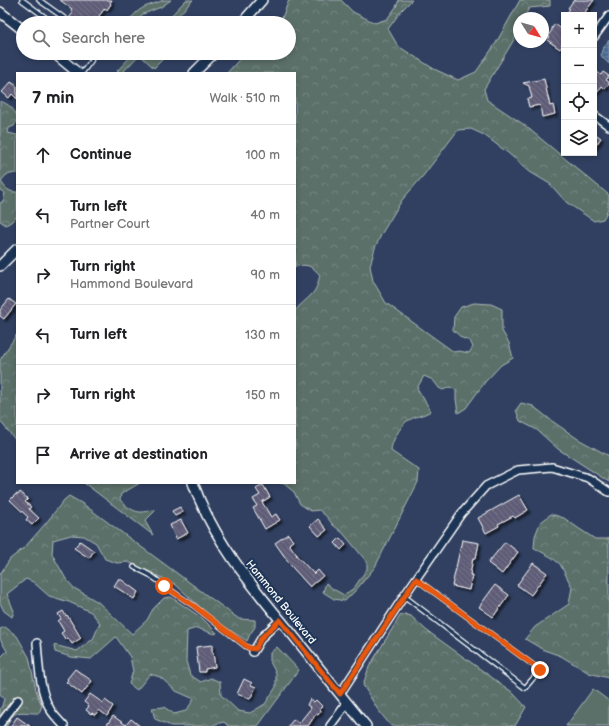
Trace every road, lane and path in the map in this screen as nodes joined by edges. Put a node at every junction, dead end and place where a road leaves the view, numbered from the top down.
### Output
1 (22, 0) edge
2 (39, 0) edge
3 (262, 0) edge
4 (0, 12) edge
5 (44, 16) edge
6 (61, 16) edge
7 (248, 16) edge
8 (609, 16) edge
9 (16, 25) edge
10 (597, 33) edge
11 (62, 60) edge
12 (91, 60) edge
13 (207, 60) edge
14 (77, 72) edge
15 (83, 72) edge
16 (195, 72) edge
17 (597, 117) edge
18 (609, 126) edge
19 (16, 250) edge
20 (0, 266) edge
21 (193, 484) edge
22 (609, 492) edge
23 (134, 567) dead end
24 (416, 579) junction
25 (404, 596) junction
26 (280, 620) junction
27 (37, 643) dead end
28 (254, 650) joint
29 (340, 694) junction
30 (18, 700) dead end
31 (347, 703) junction
32 (0, 724) edge
33 (64, 726) edge
34 (330, 726) edge
35 (366, 726) edge

1 - 5 lane
2 - 6 lane
3 - 7 street
4 - 9 street
8 - 10 street
11 - 14 street
12 - 15 lane
13 - 16 street
17 - 18 street
19 - 20 street
21 - 26 street, Hammond Boulevard
22 - 24 street
23 - 28 lane
24 - 25 street
24 - 25 lane
25 - 29 street
26 - 28 street
26 - 29 street, Hammond Boulevard
27 - 33 street
29 - 31 street, Hammond Boulevard
30 - 32 street
31 - 34 street
31 - 35 street, Hammond Boulevard

